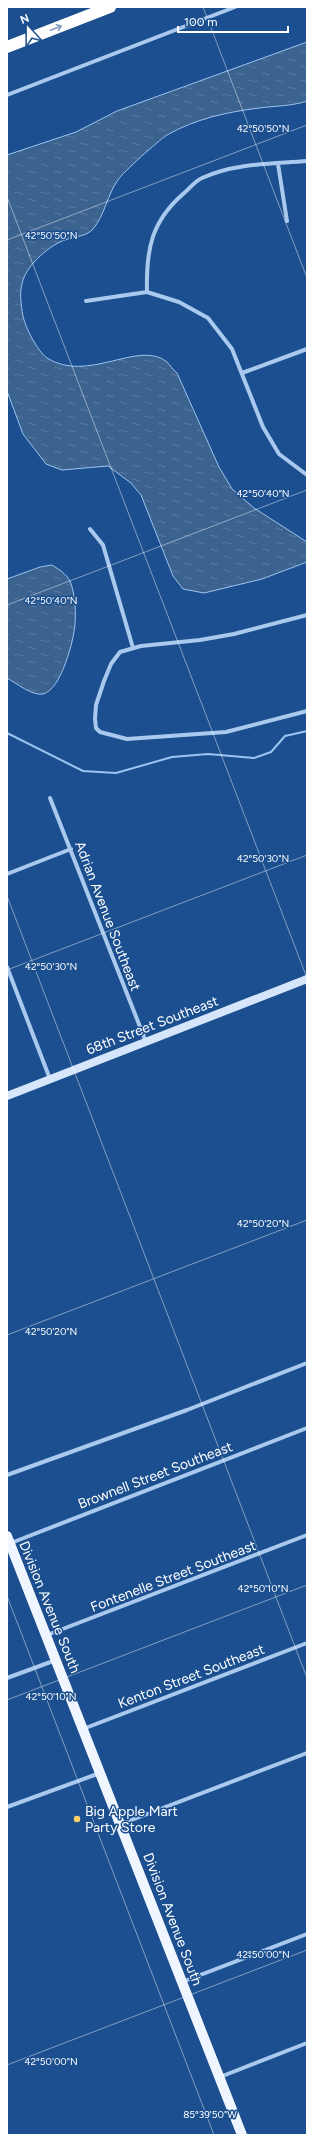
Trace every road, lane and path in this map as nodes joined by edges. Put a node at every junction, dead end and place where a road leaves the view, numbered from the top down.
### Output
1 (110, 7) edge
2 (235, 7) edge
3 (7, 47) edge
4 (7, 94) edge
5 (307, 161) edge
6 (278, 164) junction
7 (287, 222) dead end
8 (147, 292) junction
9 (86, 301) dead end
10 (307, 349) edge
11 (242, 373) junction
12 (307, 475) edge
13 (90, 529) dead end
14 (307, 615) edge
15 (133, 648) junction
16 (307, 711) edge
17 (50, 798) dead end
18 (70, 849) junction
19 (7, 874) edge
20 (7, 967) edge
21 (307, 979) edge
22 (146, 1042) junction
23 (50, 1079) junction
24 (7, 1096) edge
25 (307, 1363) edge
26 (307, 1428) edge
27 (7, 1475) edge
28 (307, 1535) edge
29 (9, 1539) edge
30 (47, 1636) junction
31 (307, 1643) edge
32 (56, 1660) junction
33 (7, 1678) edge
34 (83, 1729) junction
35 (307, 1753) edge
36 (100, 1773) junction
37 (7, 1807) edge
38 (120, 1824) junction
39 (307, 1934) edge
40 (182, 1982) junction
41 (307, 2043) edge
42 (219, 2077) junction
43 (242, 2135) edge

3 -> 1 highway
2 - 4 street
5 - 6 street
6 - 7 street
6 - 8 street
8 - 9 street
8 - 11 street
10 - 11 street
11 - 12 street
13 - 15 street
14 - 15 street
15 - 16 street
17 - 18 street, Adrian Avenue Southeast
18 - 19 street
18 - 22 street, Adrian Avenue Southeast
20 - 23 street
21 - 22 main road, 68th Street Southeast
22 - 23 main road, 68th Street Southeast
23 - 24 main road, 68th Street Southeast
25 - 27 street
26 - 29 street, Brownell Street Southeast
28 - 30 street, Fontenelle Street Southeast
29 - 30 main road, Division Avenue South
30 - 32 main road, Division Avenue South
31 - 34 street, Kenton Street Southeast
32 - 33 street
32 - 34 main road, Division Avenue South
34 - 36 main road, Division Avenue South
35 - 38 street
36 - 37 street
36 - 38 main road, Division Avenue South
38 - 40 main road, Division Avenue South
39 - 40 street
40 - 42 main road, Division Avenue South
41 - 42 street
42 - 43 main road, Division Avenue South

